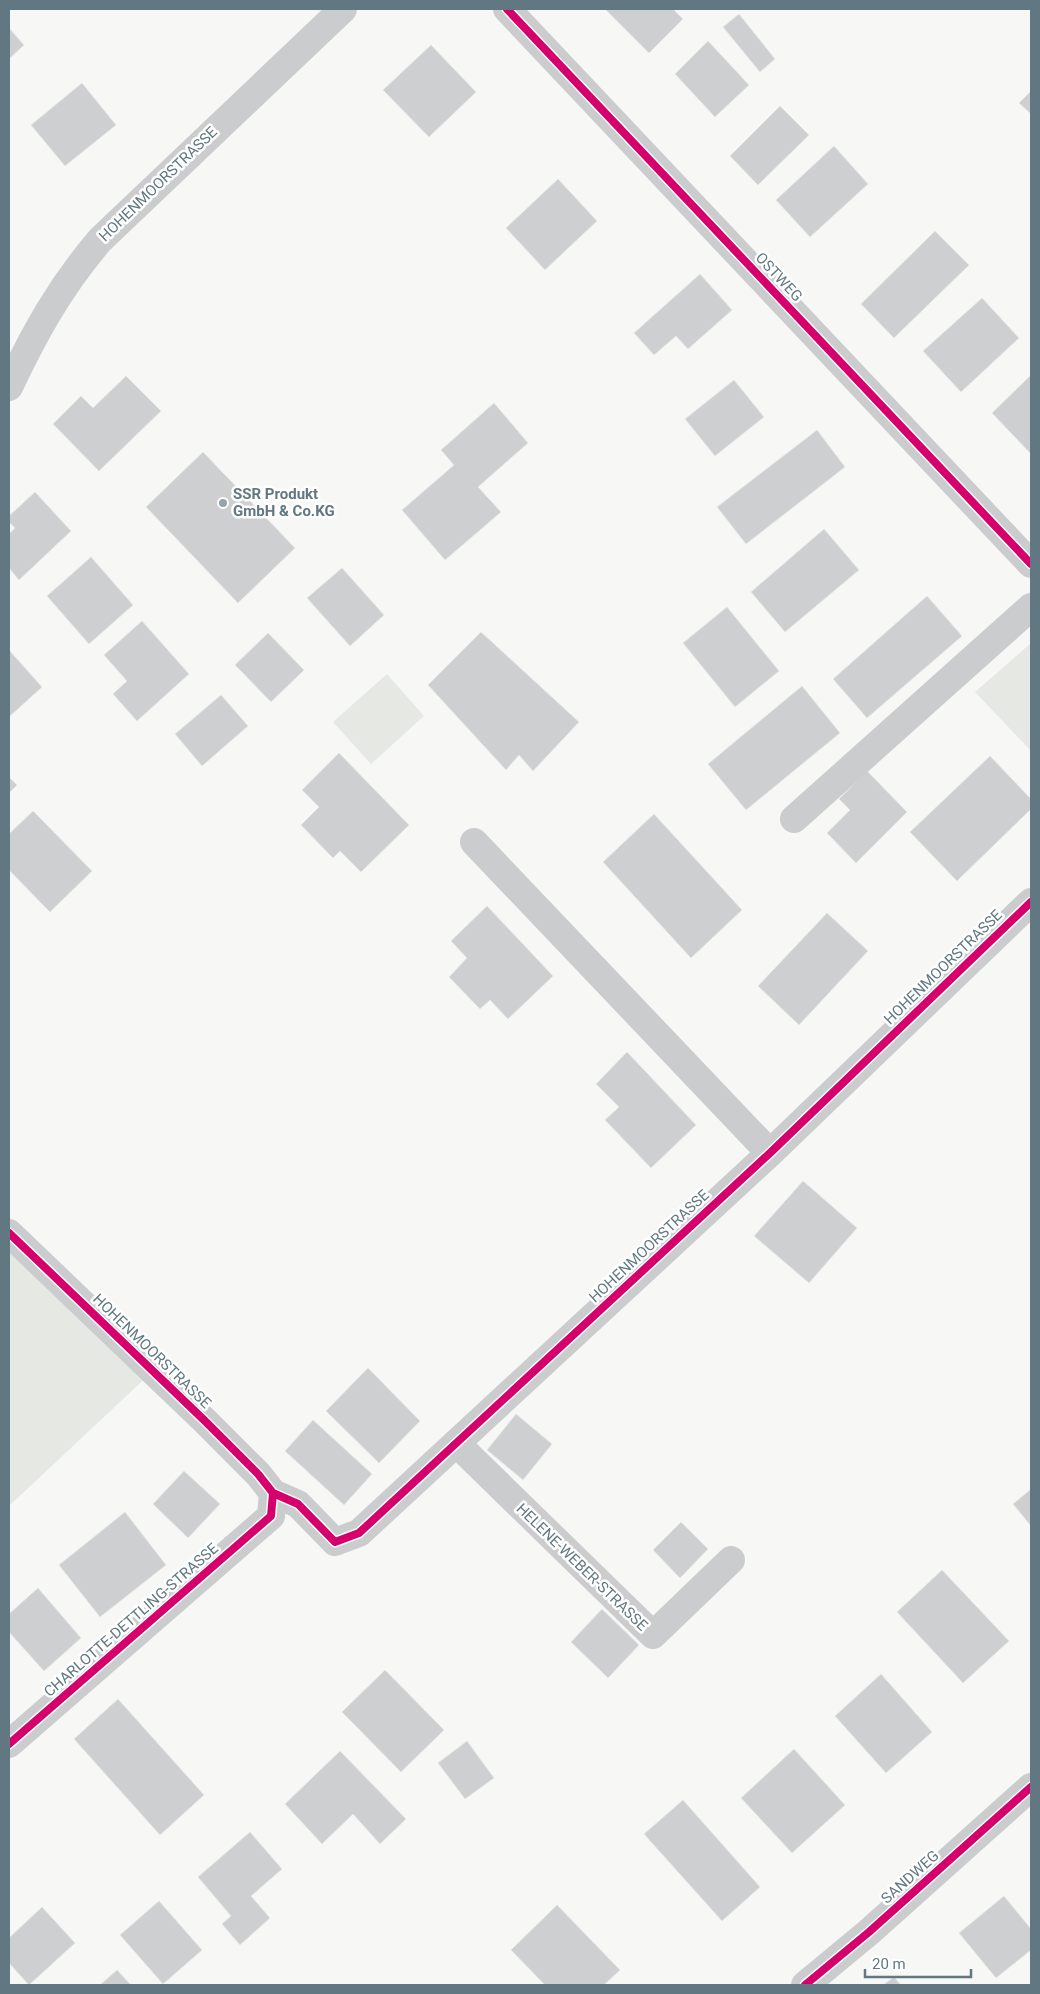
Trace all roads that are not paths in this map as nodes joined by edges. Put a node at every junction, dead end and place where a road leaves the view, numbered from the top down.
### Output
1 (343, 9) edge
2 (507, 9) edge
3 (9, 387) edge
4 (1031, 564) edge
5 (1031, 607) edge
6 (794, 819) dead end
7 (474, 842) dead end
8 (1031, 902) edge
9 (770, 1153) junction
10 (9, 1233) edge
11 (456, 1444) junction
12 (272, 1504) junction
13 (731, 1560) dead end
14 (9, 1744) edge
15 (1031, 1787) edge
16 (805, 1985) edge

1 - 3 street, HOHENMOORSTRASSE
2 - 4 street, OSTWEG
5 - 6 street
7 - 9 street
8 - 9 street, HOHENMOORSTRASSE
9 - 11 street, HOHENMOORSTRASSE
10 - 12 street, HOHENMOORSTRASSE
11 - 12 street, HOHENMOORSTRASSE
11 - 13 street, HELENE-WEBER-STRASSE
12 - 14 street, CHARLOTTE-DETTLING-STRASSE
15 - 16 street, SANDWEG

